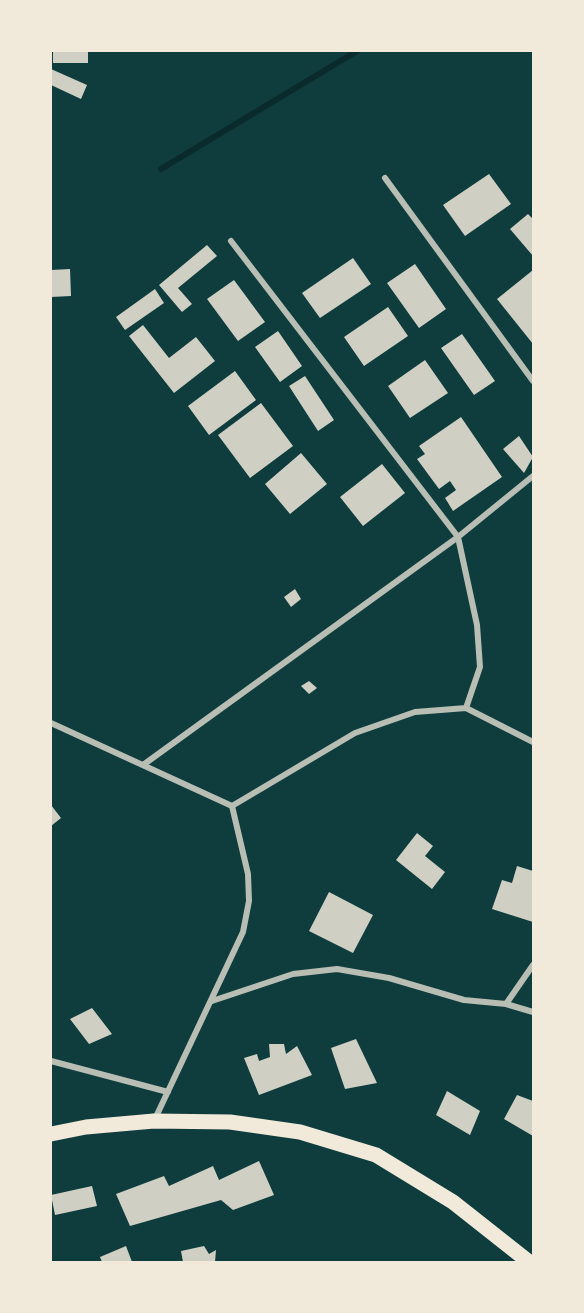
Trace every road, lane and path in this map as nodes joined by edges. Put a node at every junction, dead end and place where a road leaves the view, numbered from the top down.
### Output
1 (385, 178) dead end
2 (231, 241) dead end
3 (533, 381) edge
4 (533, 476) edge
5 (458, 537) junction
6 (466, 708) junction
7 (51, 723) edge
8 (533, 742) edge
9 (143, 765) junction
10 (232, 806) junction
11 (533, 965) edge
12 (212, 1001) junction
13 (506, 1004) junction
14 (533, 1012) edge
15 (51, 1061) edge
16 (168, 1092) junction
17 (154, 1121) junction
18 (51, 1134) edge
19 (529, 1262) edge

1 - 3 street
2 - 5 street
4 - 5 street
5 - 6 street
5 - 9 street
6 - 8 street
6 - 10 street
7 - 9 street
9 - 10 street
10 - 12 street
11 - 13 street
12 - 13 street
12 - 16 street
13 - 14 street
15 - 16 street
16 - 17 street
17 - 18 highway
17 - 19 highway

